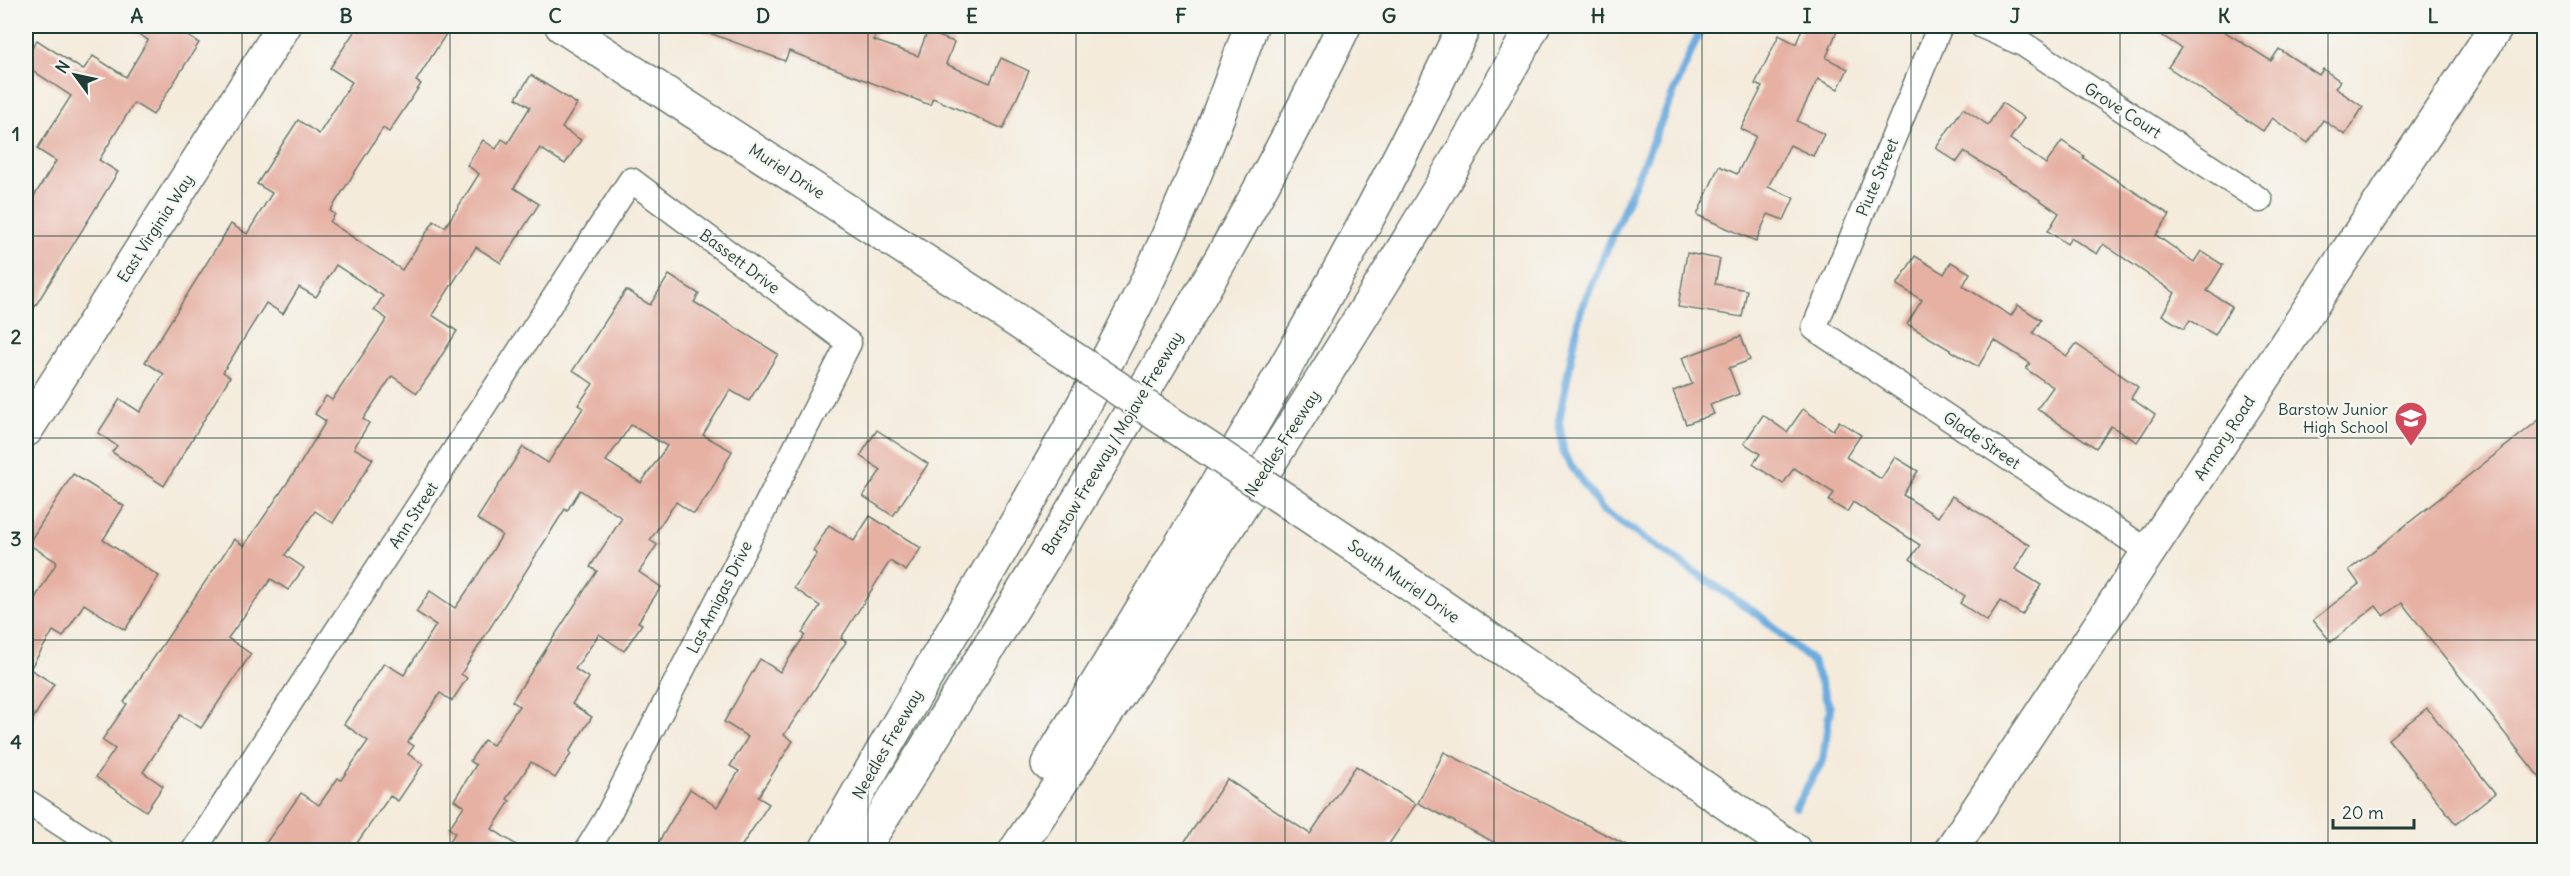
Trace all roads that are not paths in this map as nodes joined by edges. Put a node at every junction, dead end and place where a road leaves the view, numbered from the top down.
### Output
1 (284, 26) edge
2 (562, 26) edge
3 (1251, 26) edge
4 (1344, 26) edge
5 (1464, 26) edge
6 (1533, 26) edge
7 (1940, 26) edge
8 (1982, 26) edge
9 (2497, 26) edge
10 (631, 180) joint
11 (2260, 200) dead end
12 (1011, 317) joint
13 (1814, 328) joint
14 (849, 343) joint
15 (26, 430) edge
16 (2149, 552) junction
17 (26, 801) edge
18 (100, 850) edge
19 (194, 850) edge
20 (587, 850) edge
21 (826, 850) edge
22 (862, 850) edge
23 (995, 850) edge
24 (1016, 850) edge
25 (1794, 850) edge
26 (1951, 850) edge

1 - 15 main road, East Virginia Way
2 - 12 main road, Muriel Drive
3 - 21 main road, Needles Freeway
4 - 22 main road, Barstow Freeway / Mojave Freeway
5 - 23 main road
6 - 24 main road, Needles Freeway
7 - 13 street, Piute Street
8 - 11 street, Grove Court
9 - 16 main road, Armory Road
10 - 14 street, Bassett Drive
10 - 19 street, Ann Street
12 - 25 main road, South Muriel Drive, bridge
13 - 16 street, Glade Street
14 - 20 street, Las Amigas Drive
16 - 26 main road, Armory Road
17 - 18 street

